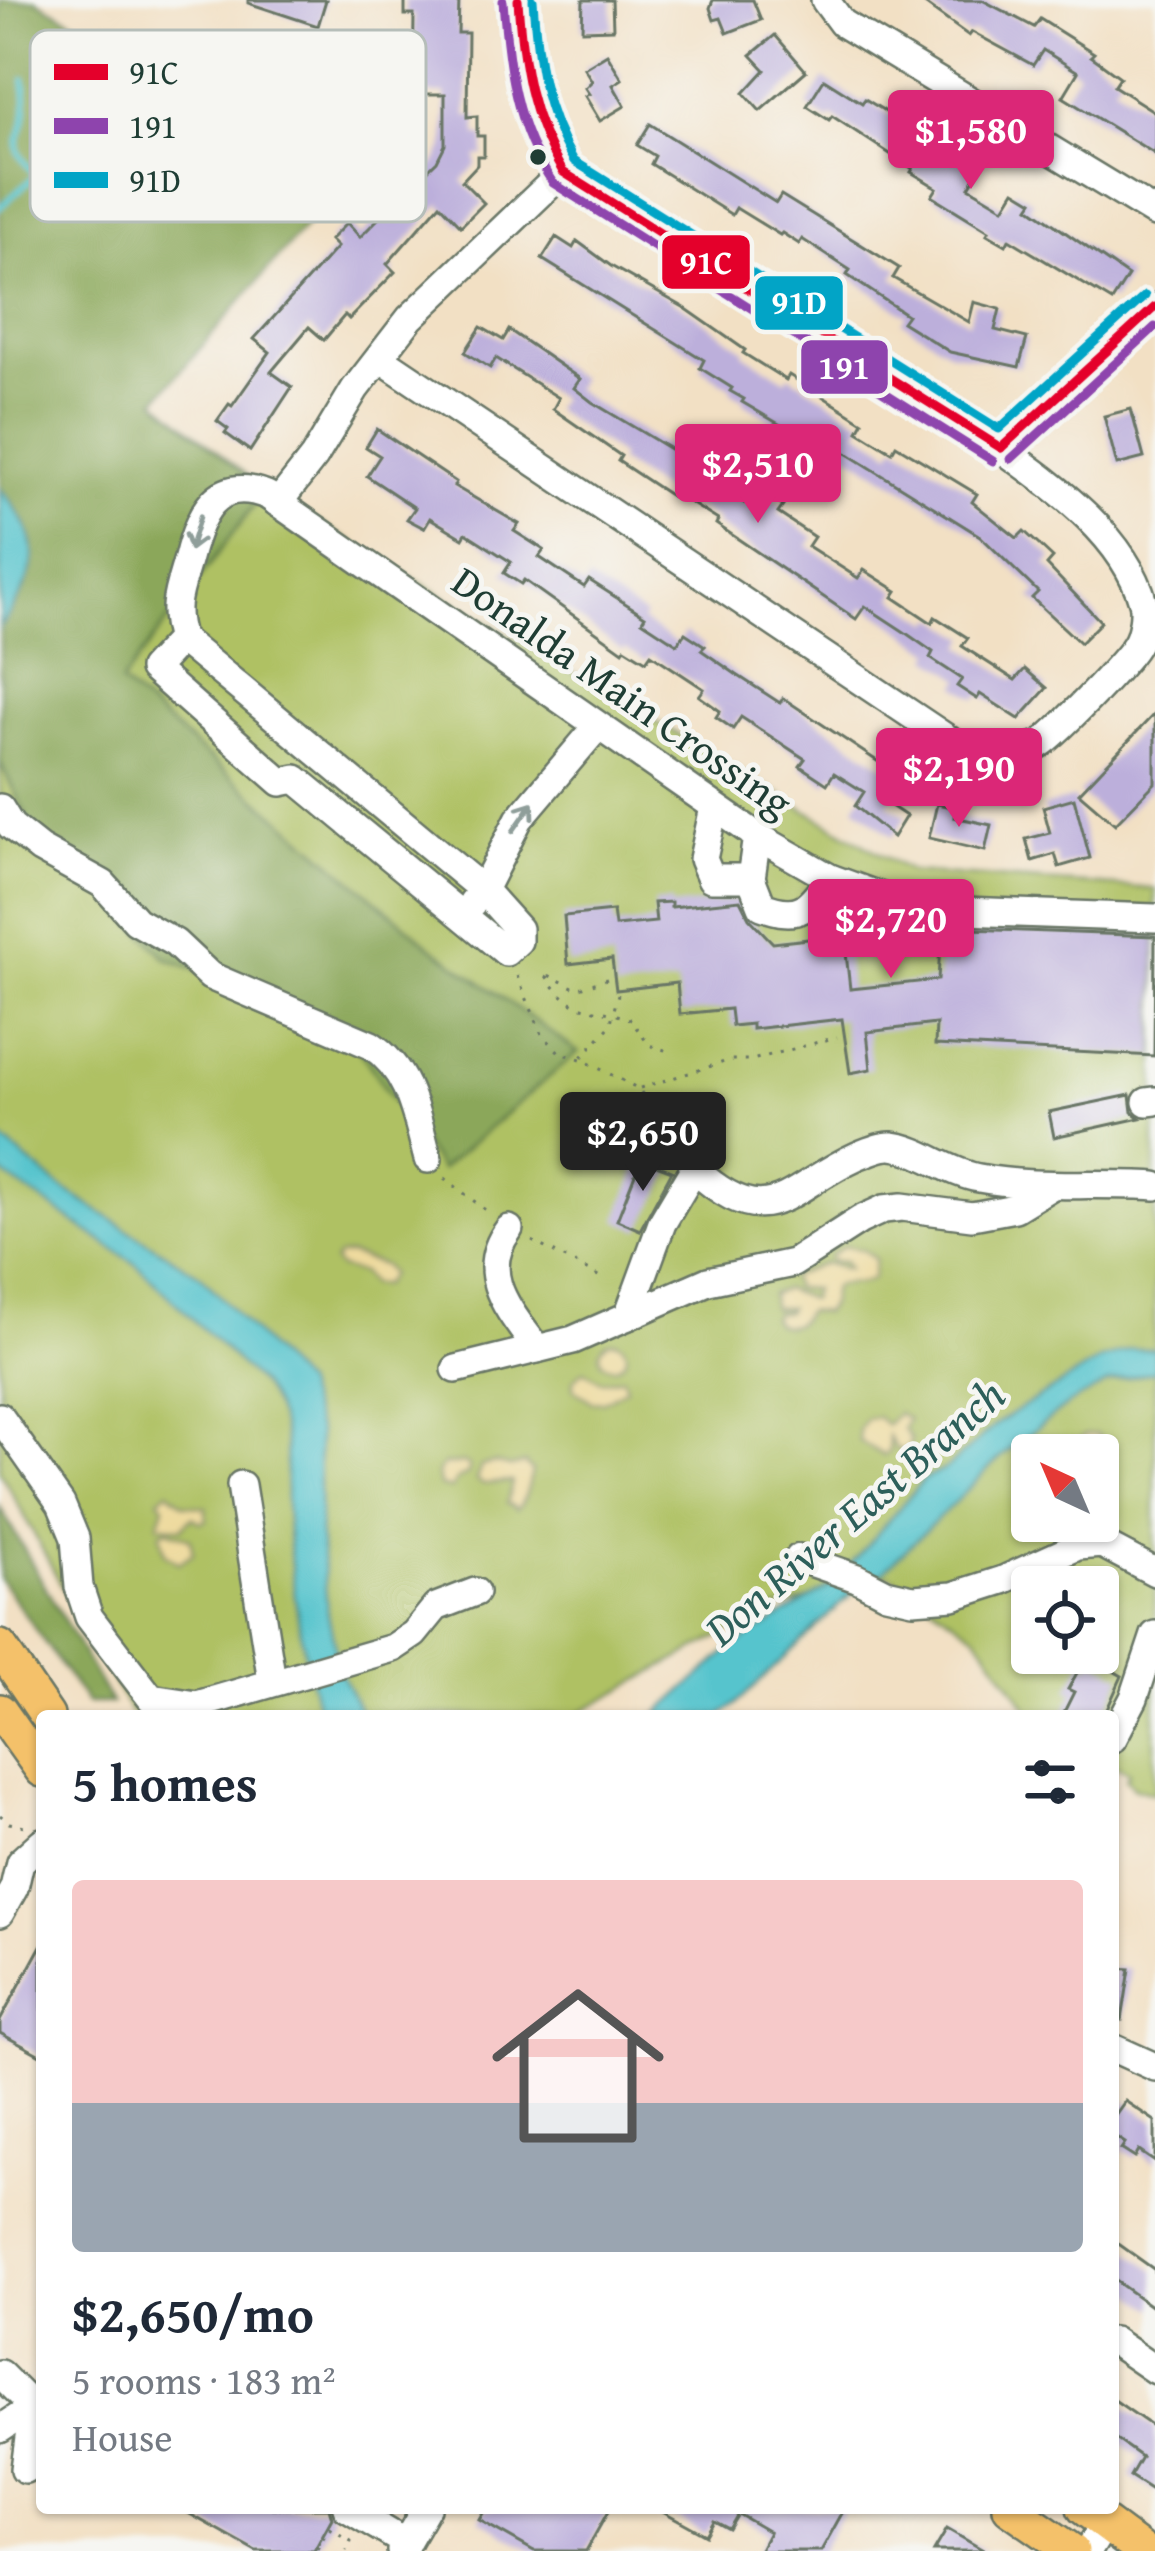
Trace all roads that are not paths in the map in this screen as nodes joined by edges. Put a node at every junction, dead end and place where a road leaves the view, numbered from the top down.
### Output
1 (518, 0) edge
2 (825, 0) edge
3 (563, 172) junction
4 (1155, 213) edge
5 (1155, 307) edge
6 (380, 358) junction
7 (1001, 448) junction
8 (278, 502) junction
9 (181, 639) junction
10 (597, 727) junction
11 (714, 807) junction
12 (0, 808) edge
13 (757, 836) junction
14 (751, 878) junction
15 (830, 878) junction
16 (483, 890) junction
17 (461, 915) junction
18 (1155, 918) edge
19 (428, 1159) dead end
20 (1051, 1186) junction
21 (1155, 1186) edge
22 (509, 1229) dead end
23 (628, 1316) junction
24 (537, 1349) junction
25 (456, 1369) dead end
26 (0, 1417) edge
27 (241, 1485) dead end
28 (804, 1560) dead end
29 (1155, 1572) edge
30 (475, 1592) dead end
31 (1155, 1635) edge
32 (0, 1647) edge
33 (285, 1677) junction
34 (1145, 1702) edge
35 (43, 1710) edge
36 (0, 1711) edge
37 (1119, 1731) edge
38 (36, 1762) edge
39 (36, 1836) edge
40 (0, 1913) edge
41 (1119, 2051) edge
42 (1155, 2067) edge
43 (1119, 2345) edge
44 (1155, 2370) edge
45 (0, 2374) edge
46 (36, 2405) edge
47 (36, 2408) edge
48 (36, 2417) edge
49 (0, 2429) edge
50 (25, 2469) dead end
51 (355, 2514) edge
52 (422, 2514) edge
53 (1019, 2514) edge
54 (1092, 2527) edge
55 (404, 2547) edge
56 (1072, 2551) edge
57 (1142, 2551) edge

1 - 3 street
2 - 4 street
3 - 6 street
3 - 7 street
5 - 7 street
6 - 7 street
6 - 8 street
8 -> 9 street
8 - 10 street, Donalda Main Crossing
9 - 16 street
9 - 17 street
10 - 11 street, Donalda Main Crossing
16 -> 10 street
11 - 13 street, Donalda Main Crossing
11 - 14 street
12 - 19 street
13 - 14 street
13 - 15 street, Donalda Main Crossing
14 - 15 street
15 - 18 street, Donalda Main Crossing
16 - 17 street
16 - 17 street
20 - 21 street
20 - 23 street
20 - 23 street
22 - 24 street
23 - 24 street
24 - 25 street
26 - 33 street
27 - 33 street
28 - 29 street
30 - 33 street
31 - 34 street
32 - 35 main road
34 - 37 street
36 - 38 main road
39 - 40 street
41 - 42 street
43 - 44 street
45 - 46 street
47 - 49 street
48 - 50 street
51 - 55 street
52 - 55 street
53 - 56 main road
54 - 57 main road

